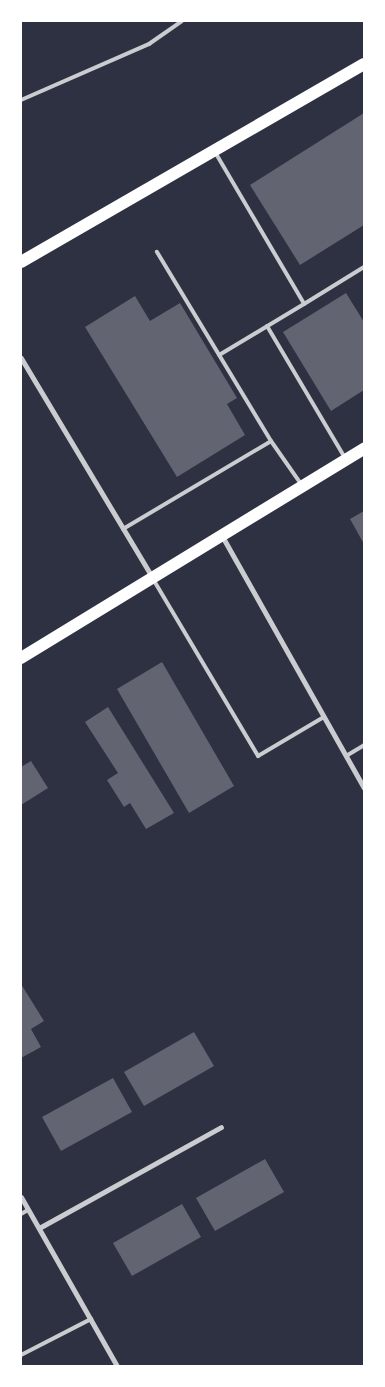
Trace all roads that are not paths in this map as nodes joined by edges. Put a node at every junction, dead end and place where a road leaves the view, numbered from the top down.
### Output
1 (182, 21) edge
2 (364, 64) edge
3 (21, 100) edge
4 (214, 150) junction
5 (157, 252) dead end
6 (21, 262) edge
7 (364, 266) edge
8 (304, 304) junction
9 (267, 326) junction
10 (219, 354) junction
11 (21, 358) edge
12 (271, 441) junction
13 (364, 450) edge
14 (347, 460) junction
15 (302, 486) junction
16 (123, 529) junction
17 (222, 536) junction
18 (152, 578) junction
19 (21, 658) edge
20 (324, 717) junction
21 (364, 745) edge
22 (346, 756) junction
23 (364, 788) edge
24 (221, 1127) dead end
25 (21, 1197) edge
26 (28, 1210) junction
27 (21, 1214) edge
28 (39, 1228) junction
29 (91, 1319) junction
30 (21, 1355) edge
31 (117, 1366) edge

1 - 3 lane
2 - 4 main road
4 - 6 main road
4 - 8 lane
5 - 10 lane
7 - 8 lane
8 - 9 lane
9 - 10 lane
9 - 14 lane
10 - 12 lane
11 - 16 street
12 - 15 lane
12 - 16 lane
13 - 14 main road
14 - 15 main road
15 - 17 main road
16 - 18 street
17 - 18 main road
17 - 20 street
18 - 19 main road
18 - 20 lane
20 - 22 street
21 - 22 lane
22 - 23 street
24 - 28 street
25 - 26 street
26 - 27 lane
26 - 28 street
28 - 29 street
29 - 30 lane
29 - 31 street

